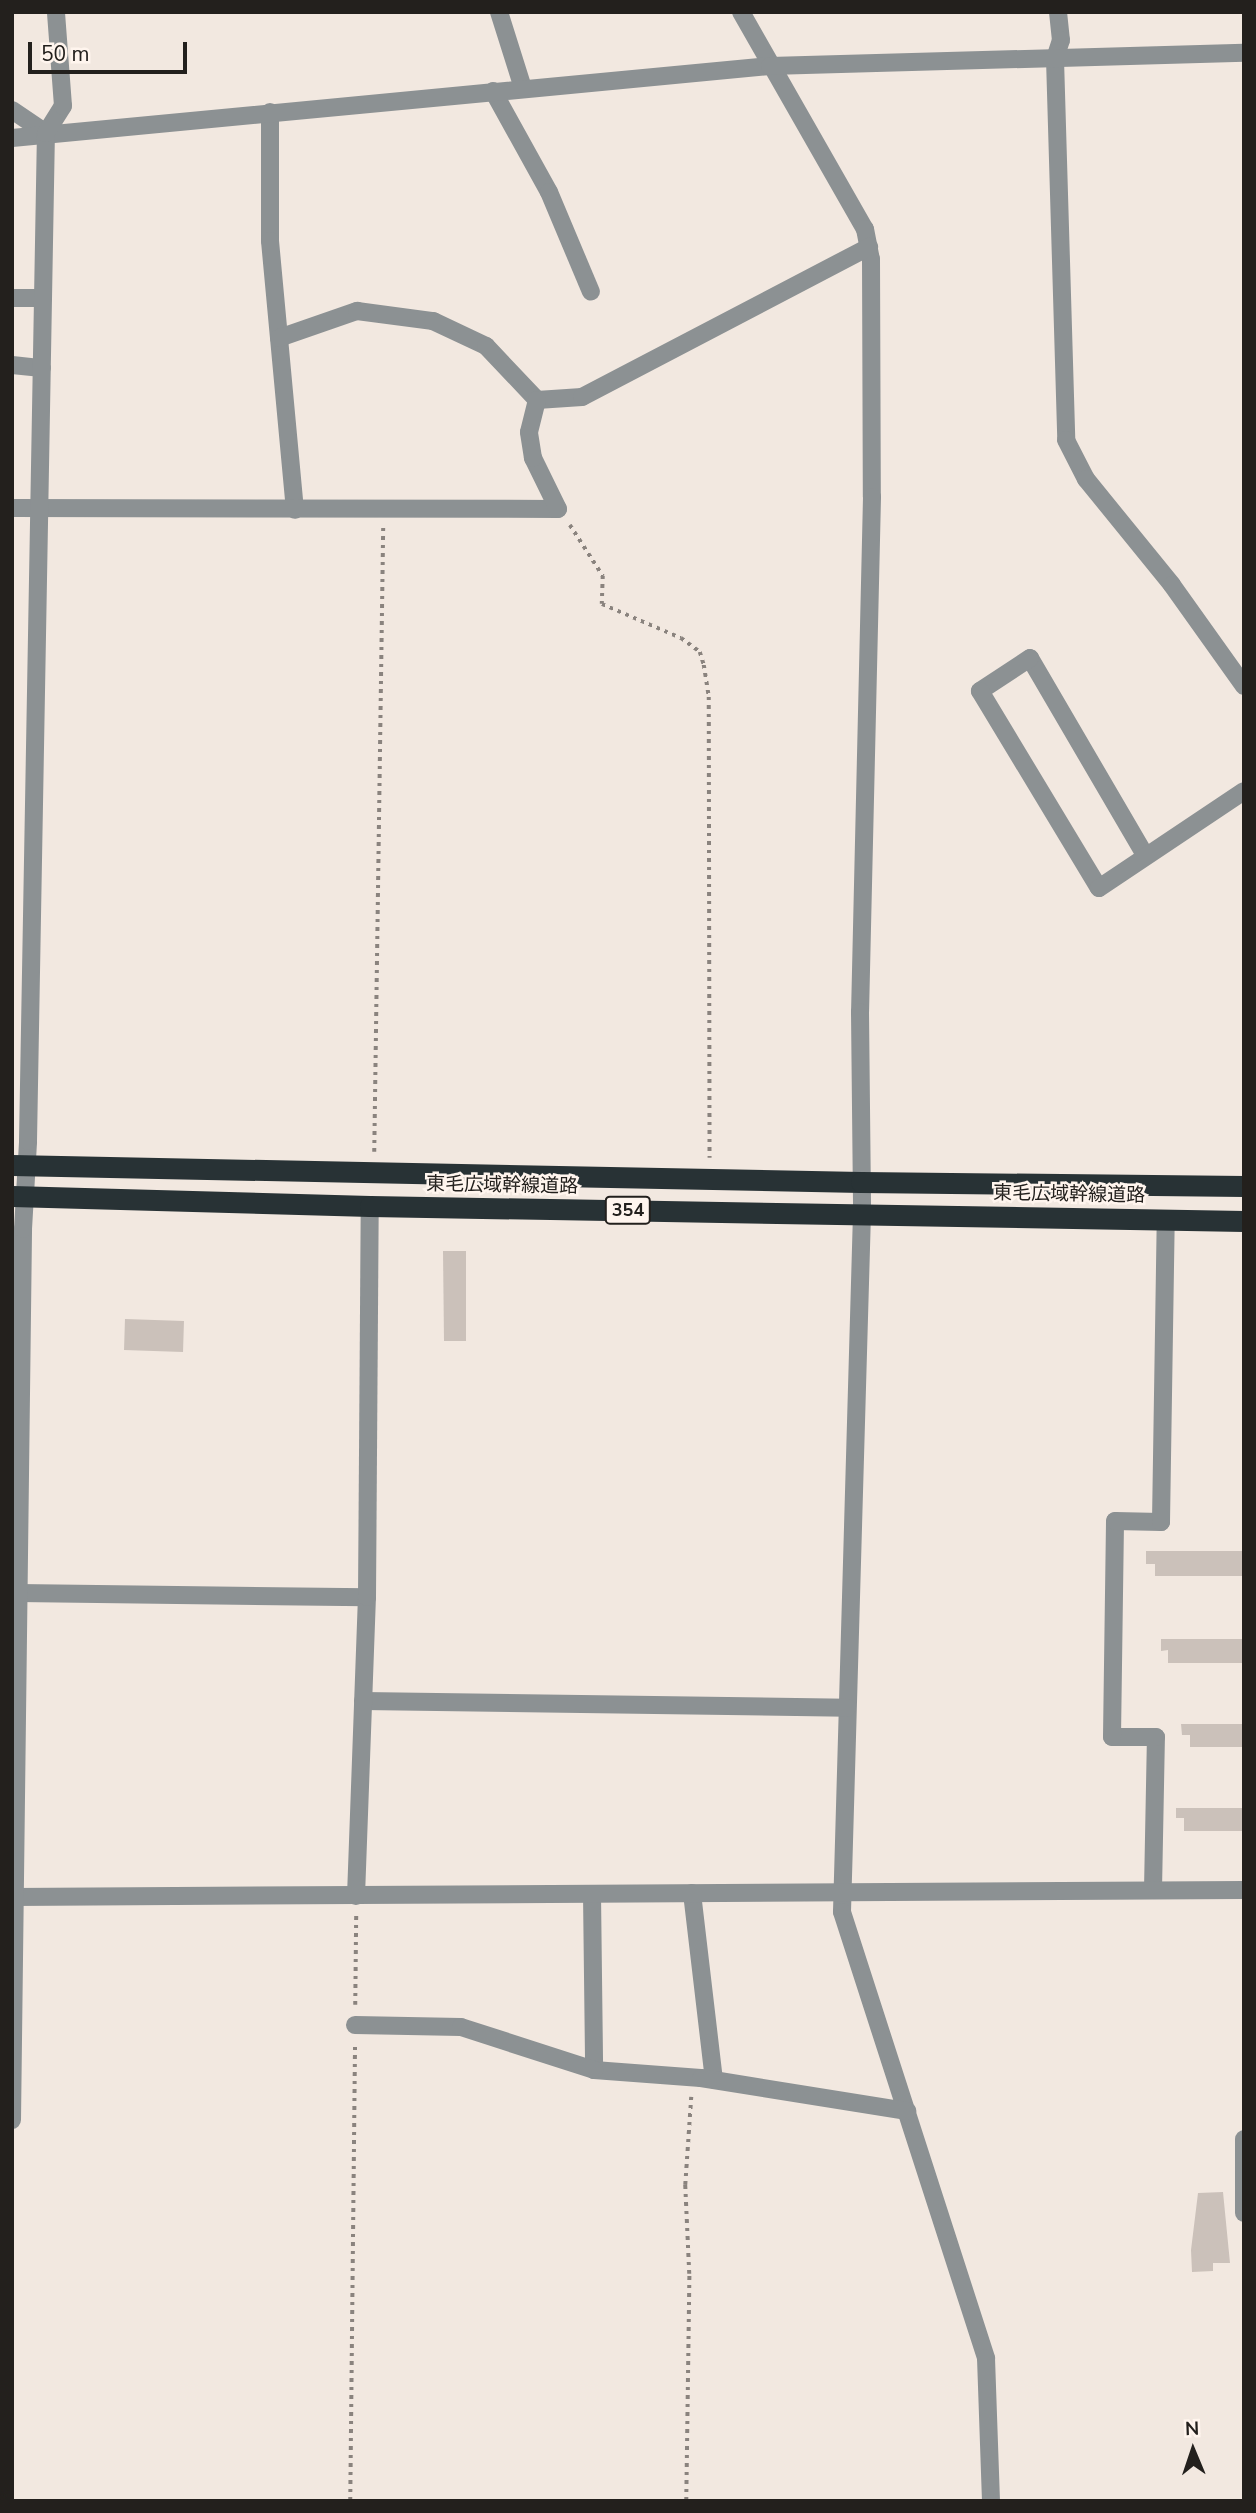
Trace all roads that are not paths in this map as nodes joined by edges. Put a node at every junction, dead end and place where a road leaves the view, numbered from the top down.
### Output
1 (56, 12) edge
2 (499, 12) edge
3 (741, 12) edge
4 (1058, 12) edge
5 (1244, 53) edge
6 (1055, 59) junction
7 (770, 66) junction
8 (523, 88) junction
9 (493, 91) junction
10 (12, 110) edge
11 (270, 112) junction
12 (46, 132) junction
13 (12, 138) edge
14 (869, 247) junction
15 (591, 292) dead end
16 (12, 298) edge
17 (43, 298) junction
18 (279, 338) junction
19 (12, 365) edge
20 (42, 368) junction
21 (537, 400) junction
22 (12, 509) edge
23 (39, 509) junction
24 (295, 510) junction
25 (1244, 686) edge
26 (1244, 791) edge
27 (1145, 855) junction
28 (20, 1165) edge
29 (861, 1182) junction
30 (1244, 1186) edge
31 (18, 1196) edge
32 (370, 1206) junction
33 (862, 1213) junction
34 (1166, 1219) junction
35 (1244, 1221) edge
36 (18, 1592) junction
37 (367, 1597) junction
38 (363, 1701) junction
39 (847, 1708) junction
40 (1153, 1890) junction
41 (1244, 1890) edge
42 (841, 1892) junction
43 (692, 1893) junction
44 (592, 1894) junction
45 (356, 1896) junction
46 (14, 1897) edge
47 (355, 2025) road end
48 (594, 2070) junction
49 (714, 2080) junction
50 (907, 2111) junction
51 (12, 2120) edge
52 (1244, 2139) edge
53 (1244, 2213) edge
54 (991, 2501) edge

1 - 12 street
2 - 8 street
3 - 7 street
4 - 6 street
5 - 6 street
6 - 7 street
6 - 25 street
7 - 8 street
7 - 14 street
8 - 9 street
9 - 11 street
9 - 15 street
10 - 12 street
11 - 12 street
11 - 18 street
12 - 13 street
12 - 17 street
14 - 21 street
14 - 29 street
16 - 17 street
17 - 20 street
18 - 21 street
18 - 24 street
19 - 20 street
20 - 23 street
21 - 24 street
22 - 23 street
23 - 24 street
23 - 28 street
26 - 27 street
27 - 27 street
28 - 29 highway, 東毛広域幹線道路 / 354
28 - 31 street
29 - 30 highway, 東毛広域幹線道路 / 354
29 - 33 street
31 - 32 highway, 東毛広域幹線道路 / 354
31 - 36 street
32 - 33 highway, 東毛広域幹線道路 / 354
32 - 37 street
33 - 34 highway, 東毛広域幹線道路 / 354
33 - 39 street
34 - 35 highway, 東毛広域幹線道路 / 354
34 - 40 street
36 - 37 street
36 - 46 street
37 - 38 street
38 - 39 street
38 - 45 street
39 - 42 street
40 - 41 street
40 - 42 street
42 - 43 street
42 - 50 street
43 - 44 street
43 - 49 street
44 - 45 street
44 - 48 street
45 - 46 street
46 - 51 street
47 - 48 street
48 - 49 street
49 - 50 street
50 - 54 street
52 - 53 street

